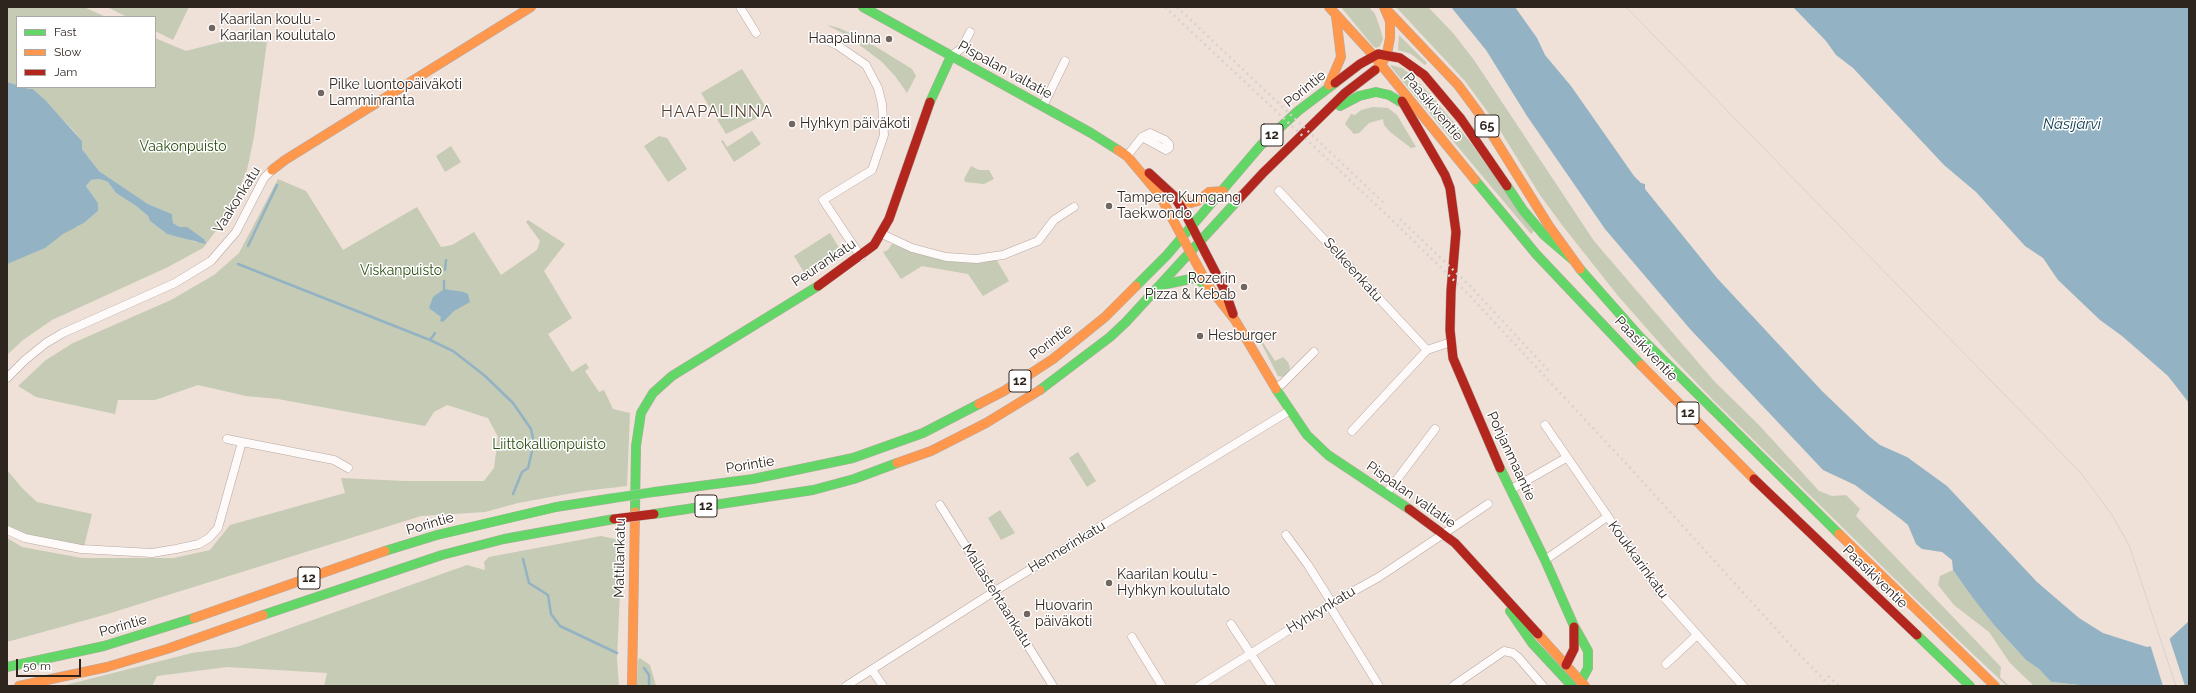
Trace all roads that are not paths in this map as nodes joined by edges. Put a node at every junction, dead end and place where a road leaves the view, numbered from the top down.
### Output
1 (740, 7) edge
2 (863, 7) edge
3 (1329, 7) edge
4 (1384, 7) edge
5 (525, 8) edge
6 (1336, 16) junction
7 (970, 32) dead end
8 (756, 33) dead end
9 (821, 38) dead end
10 (1386, 54) junction
11 (951, 56) junction
12 (1374, 56) junction
13 (1065, 61) dead end
14 (1381, 65) junction
15 (1396, 85) junction
16 (1329, 87) junction
17 (1403, 103) junction
18 (1043, 106) junction
19 (1327, 112) junction
20 (1426, 120) junction
21 (1142, 137) dead end
22 (1130, 159) junction
23 (272, 170) joint
24 (1223, 191) junction
25 (1279, 191) dead end
26 (1174, 196) junction
27 (1074, 207) dead end
28 (1192, 226) junction
29 (882, 234) junction
30 (1183, 236) junction
31 (1200, 243) junction
32 (1191, 252) junction
33 (861, 257) junction
34 (1572, 259) junction
35 (1162, 285) junction
36 (1209, 287) junction
37 (1235, 320) junction
38 (1451, 342) junction
39 (1427, 350) junction
40 (1314, 352) dead end
41 (7, 378) edge
42 (1275, 388) junction
43 (1289, 411) junction
44 (1545, 425) dead end
45 (1435, 429) dead end
46 (637, 430) joint
47 (1352, 431) dead end
48 (227, 440) dead end
49 (242, 442) junction
50 (1566, 458) junction
51 (348, 468) dead end
52 (1510, 490) junction
53 (1386, 494) junction
54 (1488, 504) dead end
55 (940, 506) dead end
56 (1607, 517) junction
57 (7, 530) edge
58 (1442, 533) junction
59 (1286, 535) dead end
60 (1545, 560) junction
61 (995, 591) junction
62 (1501, 591) junction
63 (1331, 604) junction
64 (1231, 624) dead end
65 (1574, 626) junction
66 (1697, 635) junction
67 (1132, 637) dead end
68 (1251, 653) junction
69 (1666, 664) dead end
70 (1566, 665) junction
71 (7, 667) edge
72 (872, 670) junction
73 (1583, 683) edge
74 (19, 686) edge
75 (632, 686) edge
76 (846, 686) edge
77 (883, 686) edge
78 (1053, 686) edge
79 (1162, 686) edge
80 (1199, 686) edge
81 (1272, 686) edge
82 (1378, 686) edge
83 (1453, 686) edge
84 (1543, 686) edge
85 (1572, 686) edge
86 (1743, 686) edge
87 (1970, 686) edge
88 (1995, 686) edge

1 - 8 street
2 - 11 main road, Pispalan valtatie
3 - 6 main road, Paasikiventie
4 - 10 main road
4 - 34 main road, Paasikiventie / 65
5 - 23 main road, Vaakonkatu
6 - 12 main road, Paasikiventie
6 - 16 main road
7 - 11 street
9 - 33 street
10 - 12 main road, 12
10 - 14 main road
10 - 34 main road, 12
11 - 18 main road, Pispalan valtatie
11 - 29 main road, Peurankatu
12 - 14 main road, Paasikiventie
12 - 16 main road, Porintie / 12
13 - 18 street
14 - 15 main road, Paasikiventie
14 - 19 main road
15 - 17 main road, Pohjanmaantie
15 - 20 main road, Paasikiventie
16 - 24 main road, Porintie / 12
17 - 19 main road, 12
17 - 20 main road, 12
17 - 38 main road, Pohjanmaantie
18 - 22 main road, Pispalan valtatie
19 - 31 main road, 12
20 - 87 main road, Paasikiventie / 12
21 - 22 street
22 - 26 main road, Pispalan valtatie
22 - 30 main road, Pispalan valtatie
23 - 41 street, Vaakonkatu
24 - 26 main road
24 - 28 main road, Porintie / 12
25 - 39 street, Selkeenkatu
26 - 28 main road, Pispalan valtatie
27 - 29 street
28 - 30 main road, Porintie / 12
28 - 31 main road, Pispalan valtatie
29 - 33 main road, Peurankatu
30 - 32 main road, Pispalan valtatie
30 - 71 main road, Porintie / 12, bridge
31 - 32 main road, 12
31 - 37 main road, Pispalan valtatie
32 - 35 main road, 12
32 - 36 main road, Pispalan valtatie
33 - 46 main road, Peurankatu
34 - 88 main road, Paasikiventie / 12
35 - 36 main road
35 - 74 main road, 12, bridge
36 - 37 main road, Pispalan valtatie
37 - 42 main road, Pispalan valtatie
38 - 39 street
38 - 52 main road, Pohjanmaantie
39 - 47 street
40 - 42 street
42 - 43 main road, Pispalan valtatie
43 - 53 main road, Pispalan valtatie
43 - 61 street, Hennerinkatu
44 - 50 street, Koukkarinkatu
45 - 53 street
46 - 75 main road, Mattilankatu
48 - 49 street
49 - 51 street
49 - 57 street
50 - 52 street
50 - 56 street, Koukkarinkatu
52 - 60 main road, Pohjanmaantie
53 - 58 main road, Pispalan valtatie
54 - 58 street, Hyhkynkatu
55 - 61 street, Mallastehtaankatu
56 - 60 street
56 - 66 street, Koukkarinkatu
58 - 62 main road, Pispalan valtatie
58 - 63 street, Hyhkynkatu
59 - 63 street
60 - 65 main road, Pohjanmaantie
61 - 72 street, Hennerinkatu
61 - 78 street, Mallastehtaankatu
62 - 70 main road, Pispalan valtatie
62 - 85 main road
63 - 68 street, Hyhkynkatu
63 - 82 street
64 - 68 street
65 - 70 main road, Pohjanmaantie
65 - 73 main road, Pohjanmaantie
66 - 69 street
66 - 86 street, Koukkarinkatu
67 - 79 street
68 - 80 street, Hyhkynkatu
68 - 81 street
70 - 73 main road, Pispalan valtatie
72 - 76 street, Hennerinkatu
72 - 77 street
83 - 84 street

